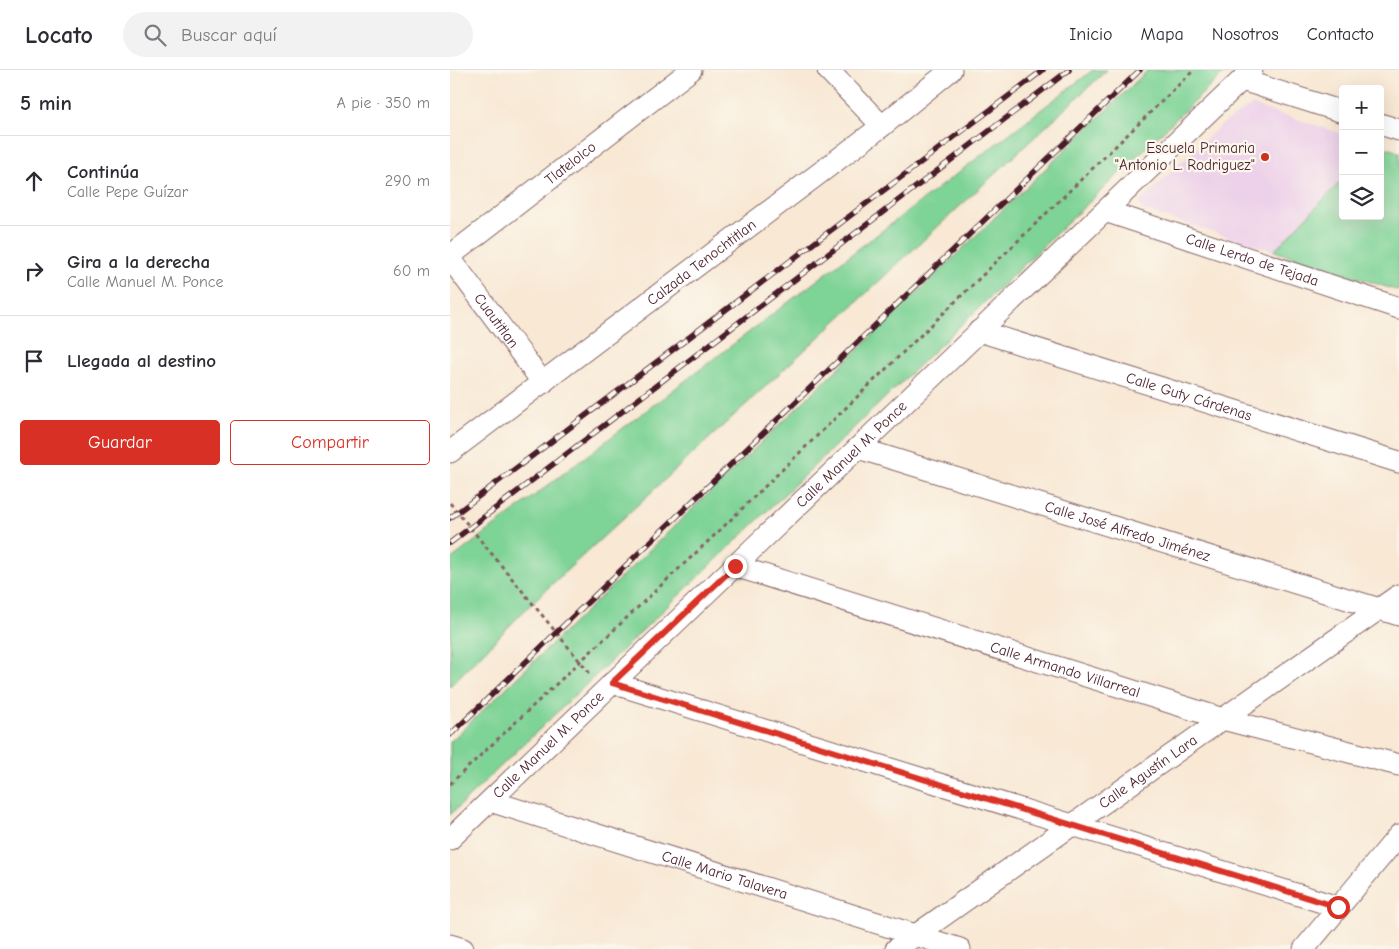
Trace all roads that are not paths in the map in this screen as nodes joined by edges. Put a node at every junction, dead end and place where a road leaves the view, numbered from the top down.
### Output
1 (691, 70) edge
2 (828, 70) edge
3 (951, 70) edge
4 (1247, 75) edge
5 (1339, 110) edge
6 (1384, 125) edge
7 (882, 126) junction
8 (1399, 130) edge
9 (1105, 211) junction
10 (450, 257) edge
11 (1399, 308) edge
12 (979, 331) junction
13 (543, 383) junction
14 (858, 448) junction
15 (450, 452) edge
16 (1399, 462) edge
17 (735, 566) junction
18 (1399, 595) edge
19 (1389, 612) edge
20 (608, 687) junction
21 (1223, 719) junction
22 (1399, 765) edge
23 (490, 801) junction
24 (1071, 825) junction
25 (1399, 835) edge
26 (450, 839) edge
27 (1338, 907) junction
28 (915, 935) junction
29 (450, 945) edge
30 (463, 949) edge
31 (896, 949) edge
32 (960, 949) edge
33 (1304, 949) edge

1 - 10 street, Tlatelolco
2 - 7 street
3 - 7 street, Calzada Tenochtitlan
4 - 5 street
4 - 9 street, Calle Manuel M. Ponce
6 - 8 street
7 - 13 street, Calzada Tenochtitlan
9 - 11 street, Calle Lerdo de Tejada
9 - 12 street, Calle Manuel M. Ponce
10 - 13 street, Cuautitlan
12 - 14 street, Calle Manuel M. Ponce
12 - 16 street, Calle Guty Cárdenas
13 - 15 street, Calzada Tenochtitlan
14 - 17 street, Calle Manuel M. Ponce
14 - 19 street, Calle José Alfredo Jiménez
17 - 20 street, Calle Manuel M. Ponce
17 - 21 street, Calle Armando Villarreal
18 - 19 street, Calle Agustín Lara
19 - 21 street, Calle Agustín Lara
20 - 23 street, Calle Manuel M. Ponce
20 - 24 street
21 - 22 street, Calle Armando Villarreal
21 - 24 street, Calle Agustín Lara
23 - 26 street, Calle Manuel M. Ponce
23 - 28 street, Calle Mario Talavera
24 - 27 street
24 - 28 street, Calle Agustín Lara
25 - 27 street
27 - 33 street
28 - 31 street, Calle Agustín Lara
28 - 32 street, Calle Mario Talavera
29 - 30 street

